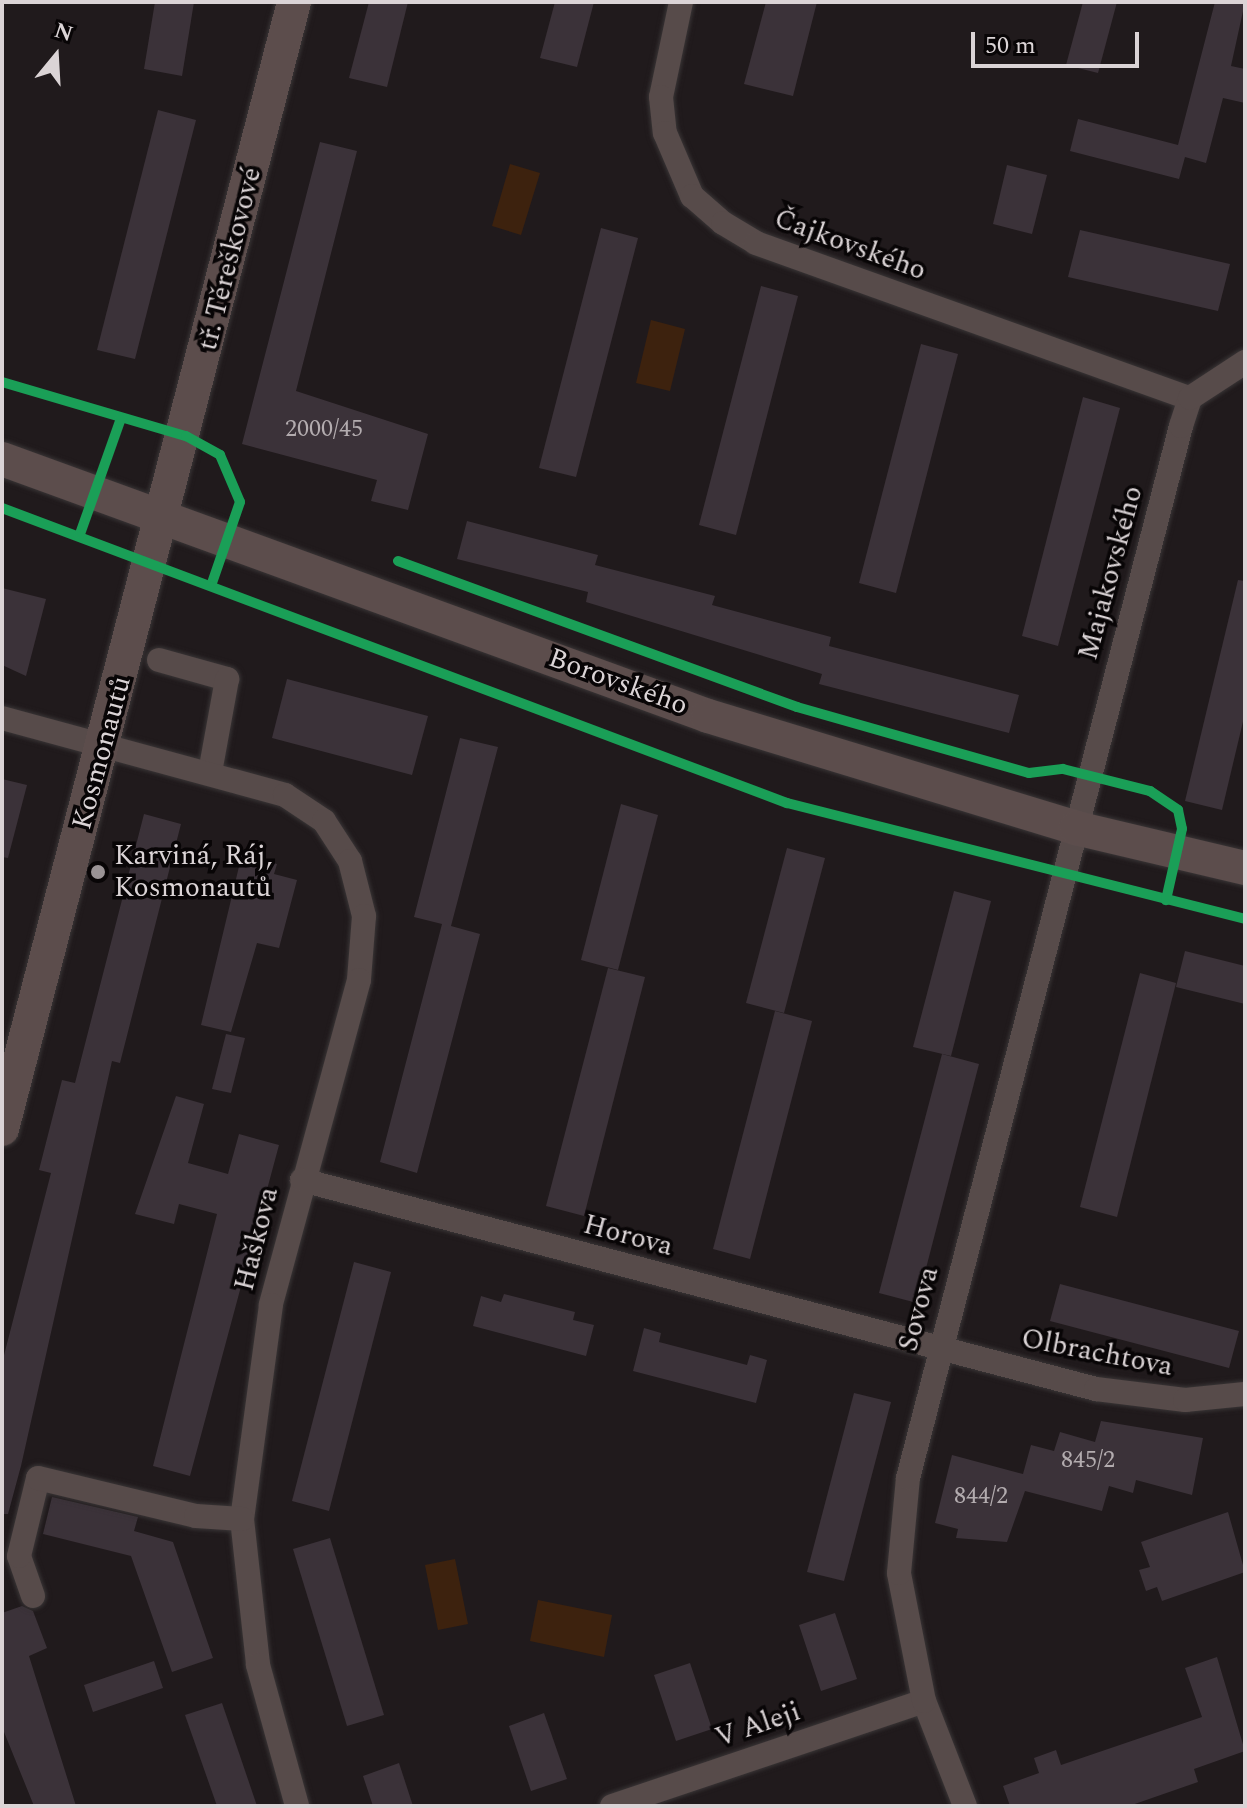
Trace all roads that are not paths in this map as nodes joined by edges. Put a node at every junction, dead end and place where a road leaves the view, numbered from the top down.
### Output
1 (294, 2) edge
2 (681, 2) edge
3 (1245, 362) edge
4 (1190, 398) junction
5 (2, 459) edge
6 (166, 516) junction
7 (159, 660) dead end
8 (2, 718) edge
9 (104, 746) junction
10 (210, 773) junction
11 (1076, 828) junction
12 (1245, 868) edge
13 (2, 1129) edge
14 (302, 1180) junction
15 (939, 1351) junction
16 (1245, 1394) edge
17 (242, 1519) junction
18 (33, 1596) dead end
19 (924, 1701) junction
20 (297, 1806) edge
21 (612, 1806) edge
22 (965, 1806) edge

1 - 6 main road, tř. Těreškovové
2 - 4 street, Čajkovského
3 - 4 street
4 - 11 street, Majakovského
5 - 6 main road, Borovského
6 - 9 main road, Kosmonautů
6 - 11 main road, Borovského
7 - 10 street
8 - 9 street, Haškova
9 - 10 street, Haškova
9 - 13 main road, Kosmonautů
10 - 14 street, Haškova
11 - 12 main road, Borovského
11 - 15 street, Sovova
14 - 15 street, Horova
14 - 17 street, Haškova
15 - 16 street, Olbrachtova
15 - 19 street, Sovova
17 - 18 street
17 - 20 street, Haškova
19 - 21 street, V Aleji
19 - 22 street, Sovova

